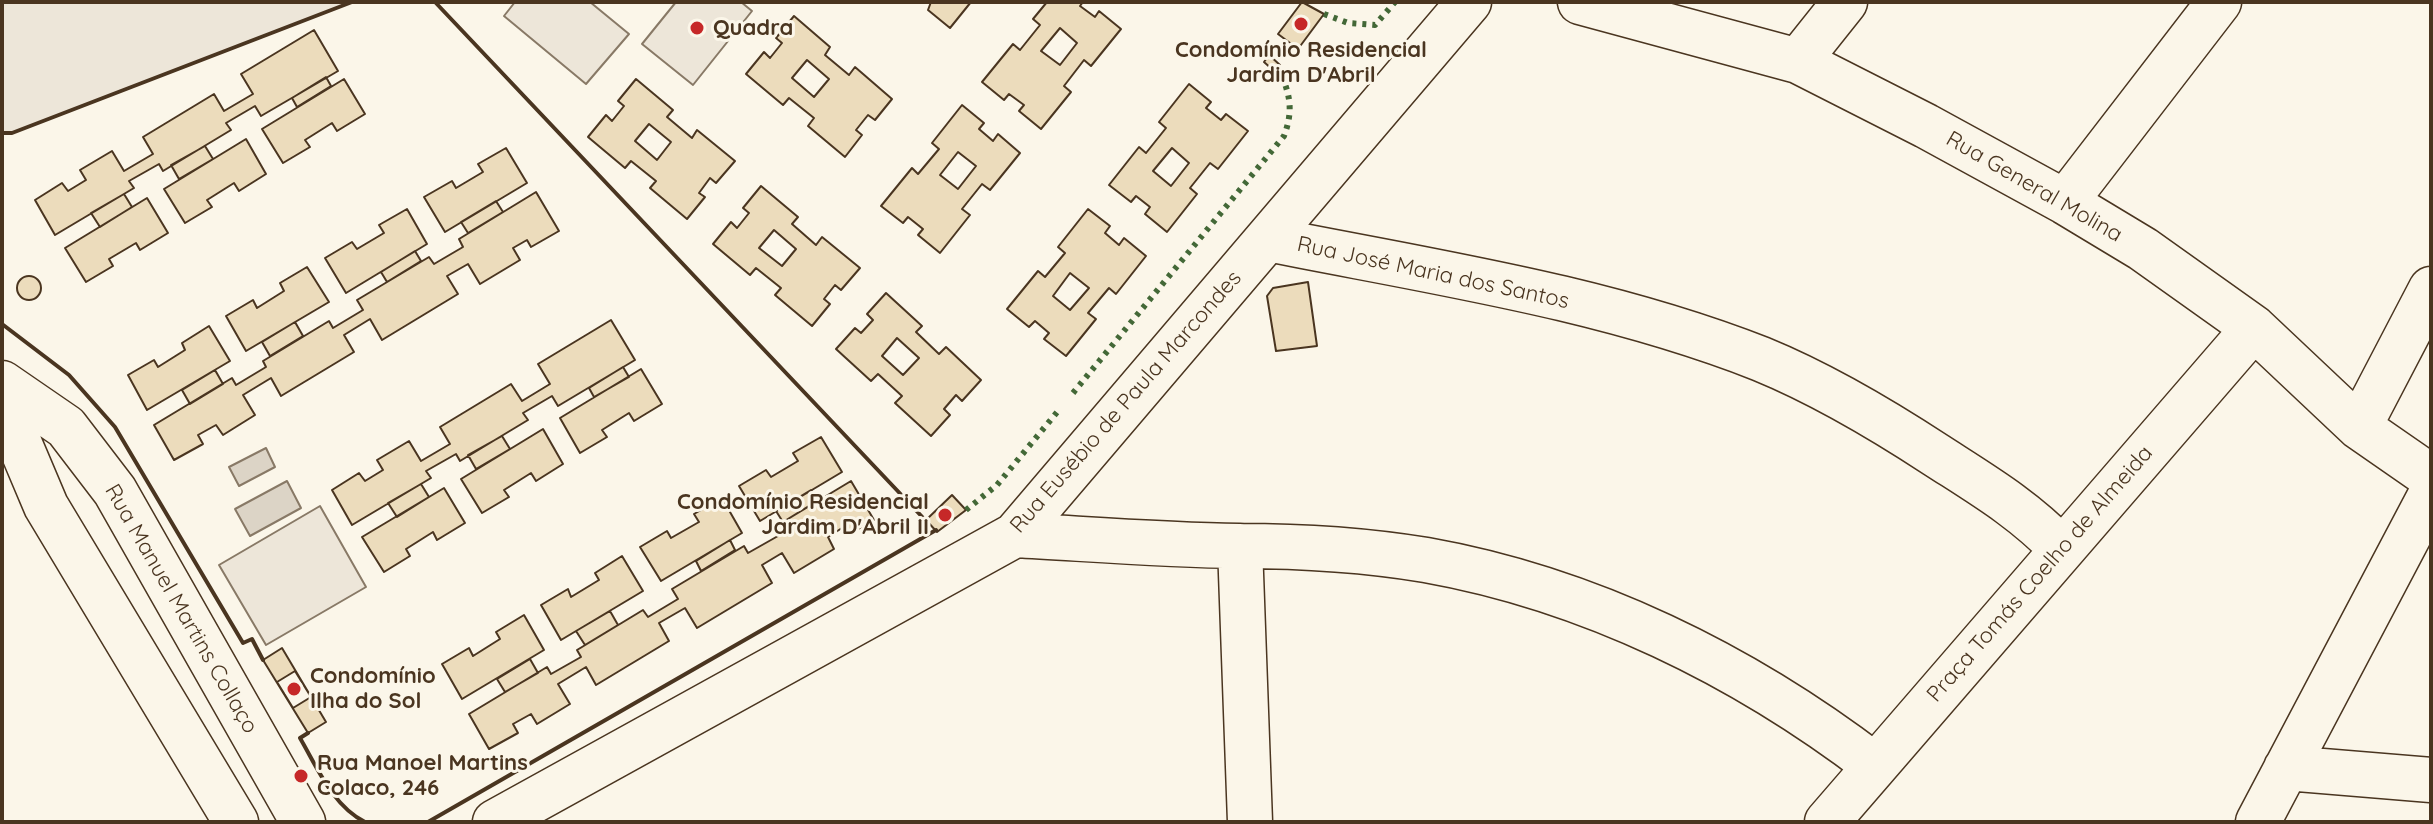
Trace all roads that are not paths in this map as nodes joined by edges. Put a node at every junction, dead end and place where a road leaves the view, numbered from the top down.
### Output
1 (1469, 2) edge
2 (1580, 2) edge
3 (1845, 2) edge
4 (2219, 2) edge
5 (1798, 61) junction
6 (2065, 202) junction
7 (1267, 239) junction
8 (2431, 289) edge
9 (2254, 328) junction
10 (2, 383) edge
11 (2, 402) edge
12 (66, 427) junction
13 (2359, 427) junction
14 (26, 458) junction
15 (2431, 477) edge
16 (2431, 494) edge
17 (1015, 535) junction
18 (1240, 546) junction
19 (2062, 549) junction
20 (1874, 765) junction
21 (2286, 768) junction
22 (2431, 780) edge
23 (236, 822) edge
24 (303, 822) edge
25 (495, 822) edge
26 (1250, 822) edge
27 (1827, 822) edge
28 (2258, 822) edge

1 - 7 street, Rua Eusébio de Paula Marcondes
2 - 5 street, Rua General Molina
3 - 5 street
4 - 6 street
5 - 6 street, Rua General Molina
6 - 9 street, Rua General Molina
7 - 17 street, Rua Eusébio de Paula Marcondes
7 - 19 street, Rua José Maria dos Santos
8 - 13 street
9 - 13 street, Rua General Molina
9 - 19 street, Praça Tomás Coelho de Almeida
10 - 12 street, Rua Manuel Martins Collaço
11 - 14 street
12 - 14 street
12 - 24 street, Rua Manuel Martins Collaço
13 - 15 street, Rua General Molina
14 - 23 street
16 - 21 street
17 - 18 street
17 - 25 street, Rua Eusébio de Paula Marcondes
18 - 20 street
18 - 26 street
19 - 20 street, Praça Tomás Coelho de Almeida
20 - 27 street, Praça Tomás Coelho de Almeida
21 - 22 street
21 - 28 street

